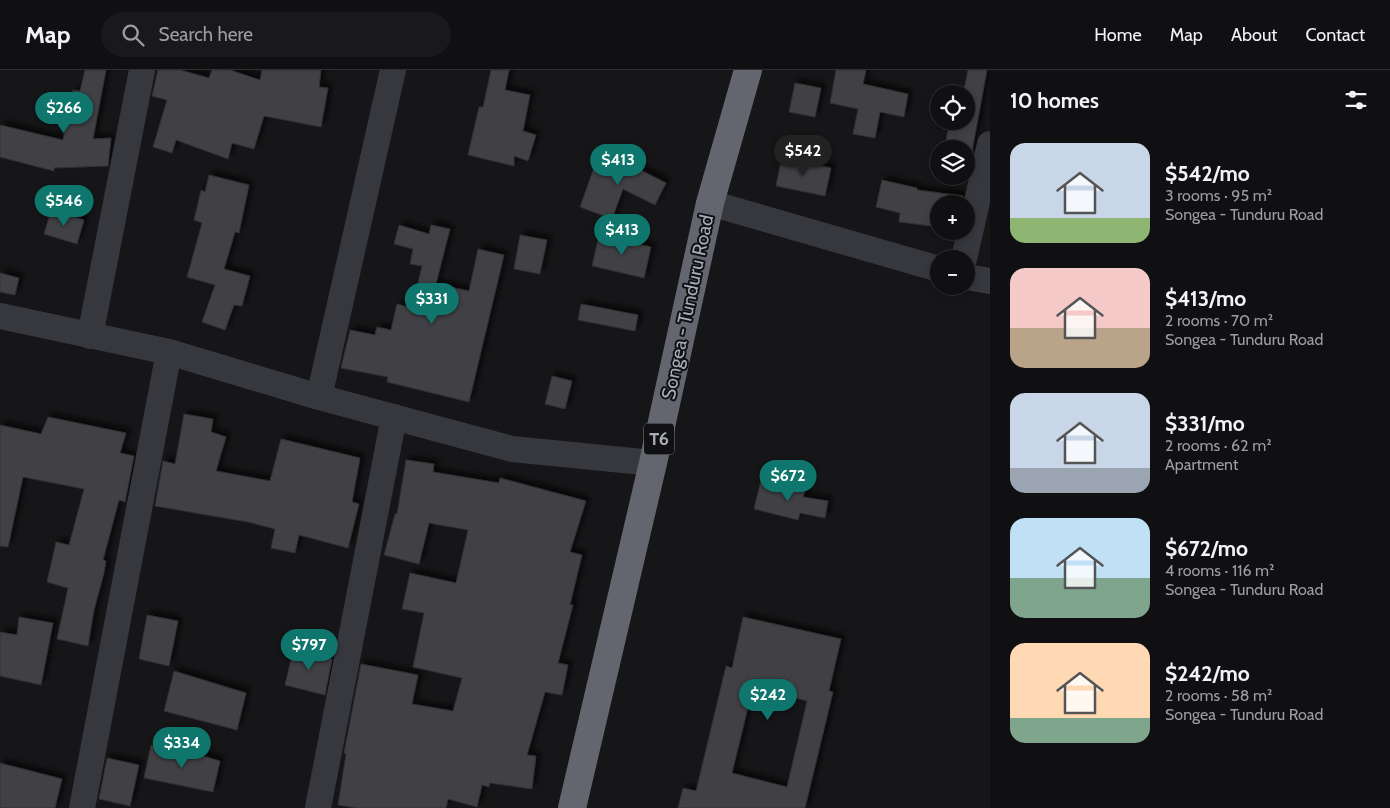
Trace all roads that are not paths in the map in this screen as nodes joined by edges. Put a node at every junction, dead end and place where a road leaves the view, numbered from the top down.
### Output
1 (142, 70) edge
2 (393, 70) edge
3 (748, 70) edge
4 (990, 144) edge
5 (710, 202) junction
6 (966, 250) edge
7 (930, 266) edge
8 (975, 278) edge
9 (990, 281) edge
10 (0, 316) edge
11 (90, 336) junction
12 (169, 352) junction
13 (319, 397) junction
14 (394, 417) junction
15 (653, 463) junction
16 (82, 808) edge
17 (318, 808) edge
18 (572, 808) edge

1 - 11 street
2 - 13 street
3 - 5 highway, Songea - Tunduru Road / T6
4 - 6 street
5 - 7 street
5 - 15 highway, Songea - Tunduru Road / T6
8 - 9 street
10 - 11 street
11 - 12 street
12 - 13 street
12 - 16 street
13 - 14 street
14 - 15 street
14 - 17 street
15 - 18 highway, Songea - Tunduru Road / T6

